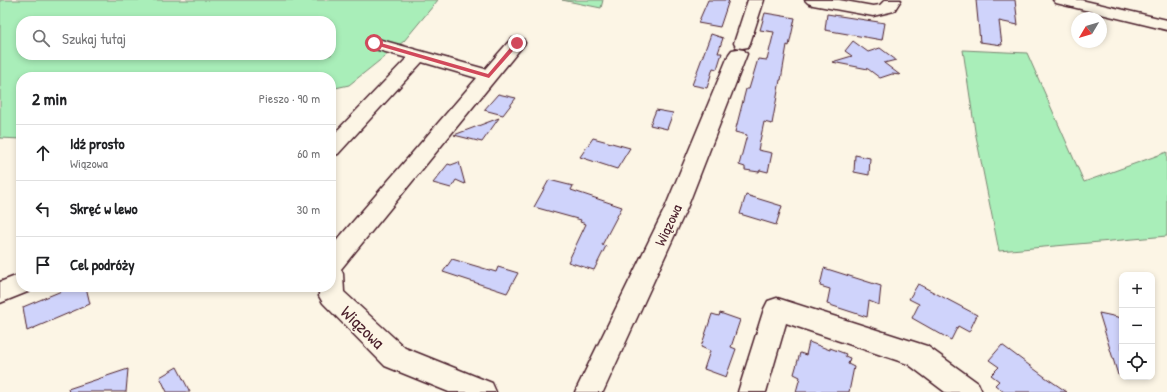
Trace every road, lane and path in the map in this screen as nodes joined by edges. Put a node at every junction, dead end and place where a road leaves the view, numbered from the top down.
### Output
1 (756, 0) edge
2 (813, 0) edge
3 (892, 0) edge
4 (1061, 0) edge
5 (1126, 0) edge
6 (1150, 21) junction
7 (1167, 25) edge
8 (374, 43) dead end
9 (517, 43) dead end
10 (418, 56) junction
11 (489, 76) junction
12 (336, 144) edge
13 (336, 258) edge
14 (16, 286) edge
15 (335, 292) edge
16 (0, 293) edge
17 (482, 392) edge
18 (589, 392) edge
19 (752, 392) edge
20 (968, 392) edge

1 - 18 street, Wiązowa
2 - 3 street
4 - 6 street
5 - 6 street
6 - 7 street
8 - 10 street
9 - 11 street
10 - 11 street
10 - 12 street
11 - 13 street
14 - 16 street
15 - 17 street, Wiązowa
19 - 20 street

